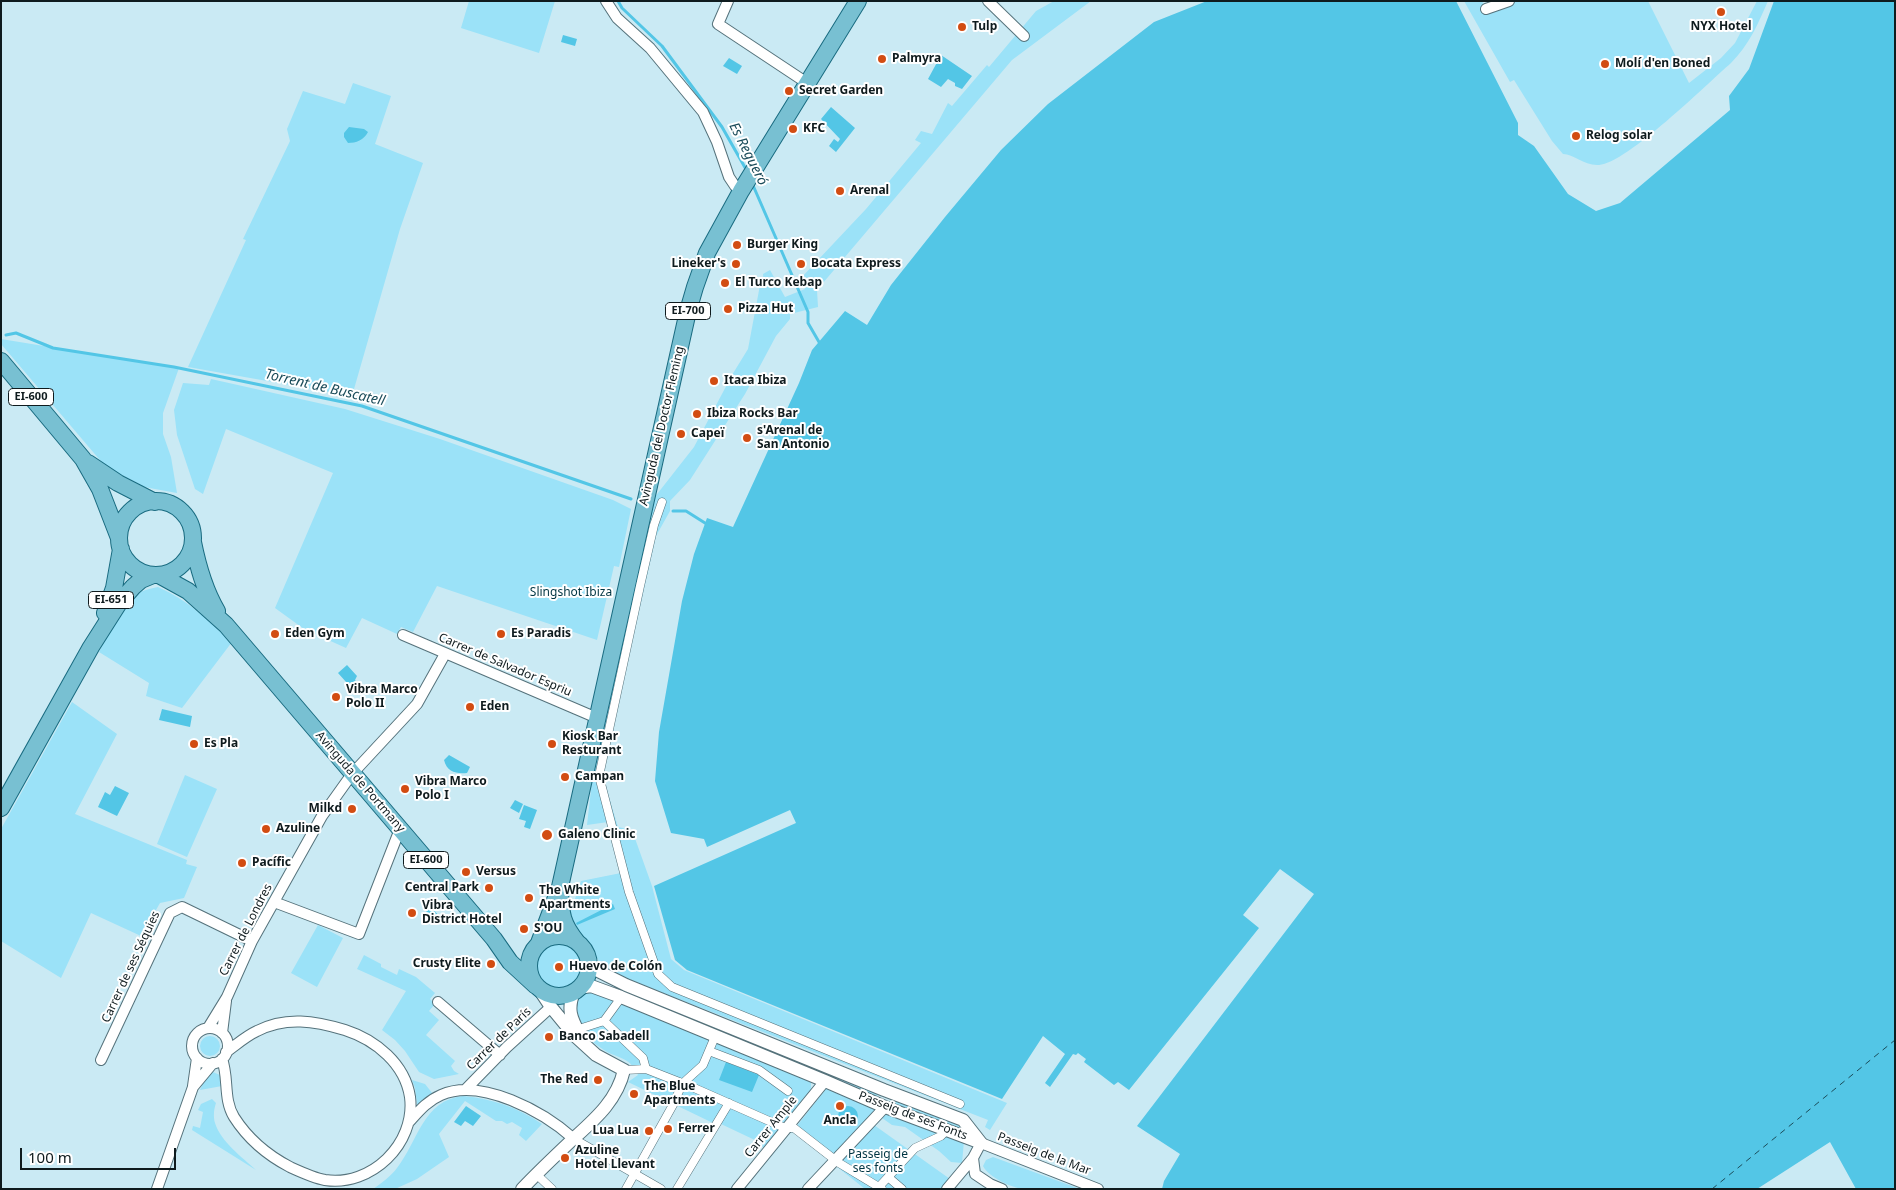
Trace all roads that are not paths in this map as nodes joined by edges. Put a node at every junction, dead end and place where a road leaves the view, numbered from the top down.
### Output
1 (606, 1) edge
2 (728, 1) edge
3 (858, 1) edge
4 (988, 1) edge
5 (1509, 1) edge
6 (1486, 9) dead end
7 (1024, 36) dead end
8 (807, 83) junction
9 (747, 181) junction
10 (1, 361) edge
11 (83, 459) junction
12 (155, 502) junction
13 (662, 502) dead end
14 (193, 542) junction
15 (120, 544) junction
16 (156, 575) junction
17 (226, 625) junction
18 (403, 635) dead end
19 (91, 647) junction
20 (445, 654) junction
21 (597, 718) junction
22 (352, 774) junction
23 (1, 808) edge
24 (400, 829) junction
25 (560, 886) junction
26 (274, 902) junction
27 (494, 939) junction
28 (252, 942) junction
29 (577, 942) junction
30 (537, 945) junction
31 (589, 963) junction
32 (537, 987) junction
33 (577, 990) junction
34 (227, 997) junction
35 (620, 1000) dead end
36 (438, 1002) dead end
37 (551, 1007) junction
38 (604, 1021) junction
39 (208, 1028) junction
40 (582, 1028) dead end
41 (222, 1033) junction
42 (714, 1039) dead end
43 (585, 1044) junction
44 (710, 1051) junction
45 (500, 1054) junction
46 (197, 1058) junction
47 (220, 1058) junction
48 (101, 1060) dead end
49 (646, 1069) junction
50 (834, 1069) junction
51 (624, 1070) junction
52 (825, 1081) junction
53 (682, 1084) junction
54 (193, 1087) junction
55 (465, 1090) junction
56 (884, 1090) junction
57 (788, 1091) dead end
58 (729, 1103) junction
59 (960, 1104) dead end
60 (885, 1107) junction
61 (409, 1122) junction
62 (785, 1128) junction
63 (944, 1133) dead end
64 (574, 1138) junction
65 (981, 1143) junction
66 (973, 1158) junction
67 (834, 1159) junction
68 (536, 1174) junction
69 (634, 1174) junction
70 (975, 1174) junction
71 (960, 1175) junction
72 (888, 1177) junction
73 (347, 1184) edge
74 (739, 1188) edge
75 (880, 1188) edge
76 (157, 1189) edge
77 (522, 1189) edge
78 (552, 1189) edge
79 (626, 1189) edge
80 (661, 1189) edge
81 (677, 1189) edge
82 (808, 1189) edge
83 (902, 1189) edge
84 (947, 1189) edge
85 (1002, 1189) edge
86 (1098, 1189) edge

1 - 9 street
2 - 8 street
3 - 8 main road, Avinguda del Doctor Fleming / EI-700
4 - 7 street
5 - 6 street
8 - 9 main road, Avinguda del Doctor Fleming / EI-700
9 - 21 main road, Avinguda del Doctor Fleming / EI-700
10 - 11 main road, EI-600
11 - 12 main road, EI-600
11 - 15 main road, EI-600
12 - 14 main road, EI-600
12 - 15 main road
13 - 59 street
14 - 16 main road
14 - 17 main road, Avinguda de Portmany / EI-600
15 - 16 main road, EI-600
15 - 19 main road, EI-651
16 - 17 main road, Avinguda de Portmany / EI-600
16 - 19 main road, EI-651
17 - 22 main road, Avinguda de Portmany / EI-600
18 - 20 street, Carrer de Salvador Espriu
19 - 23 main road, EI-651
20 - 21 street, Carrer de Salvador Espriu
20 - 22 street, Carrer de Londres
21 - 25 main road, Avinguda del Doctor Fleming / EI-700
22 - 24 main road, Avinguda de Portmany / EI-600
22 - 26 street, Carrer de Londres
24 - 26 street
24 - 27 main road, Avinguda de Portmany / EI-600
25 - 29 main road, Avinguda del Doctor Fleming / EI-700
25 - 30 main road, Avinguda del Doctor Fleming / EI-700
26 - 28 street, Carrer de Londres
27 - 30 main road, Avinguda de Portmany / EI-600
27 - 32 main road, Avinguda de Portmany / EI-600
28 - 34 street, Carrer de Londres
28 - 48 street, Carrer de ses Séquies
29 - 30 main road
29 - 31 main road
30 - 32 main road
31 - 33 main road
31 - 50 street, Passeig de ses Fonts
32 - 33 main road
32 - 37 street
33 - 43 street
33 - 52 street, Passeig de ses Fonts
34 - 39 street, Carrer de Londres
34 - 41 street, Carrer de Londres
35 - 38 street
36 - 45 street
37 - 43 street
37 - 45 street, Carrer de París
38 - 40 street
38 - 49 street
39 - 41 street
39 - 46 street
41 - 47 street
42 - 44 street
43 - 51 street
44 - 53 street
44 - 57 street
45 - 55 street, Carrer de París
46 - 47 street
46 - 54 street
47 - 54 street
47 - 61 street
47 - 73 street
49 - 51 street
49 - 53 street
50 - 52 street
50 - 56 street, Passeig de ses Fonts
51 - 64 street
52 - 60 street, Passeig de ses Fonts
52 - 62 street, Carrer Ample
53 - 58 street
53 - 69 street
54 - 76 street
55 - 61 street
55 - 64 street
56 - 60 street
56 - 65 street, Passeig de ses Fonts
58 - 62 street
58 - 81 street
60 - 65 street, Passeig de ses Fonts
60 - 67 street
61 - 73 street
62 - 67 street
62 - 74 street, Carrer Ample
63 - 72 street
64 - 68 street
64 - 69 street
65 - 66 street
65 - 86 street, Passeig de la Mar
66 - 70 street
66 - 71 street
67 - 75 street
67 - 82 street
68 - 77 street
68 - 78 street
69 - 79 street
69 - 80 street
70 - 71 street
70 - 85 street
71 - 84 street
72 - 75 street
72 - 83 street

